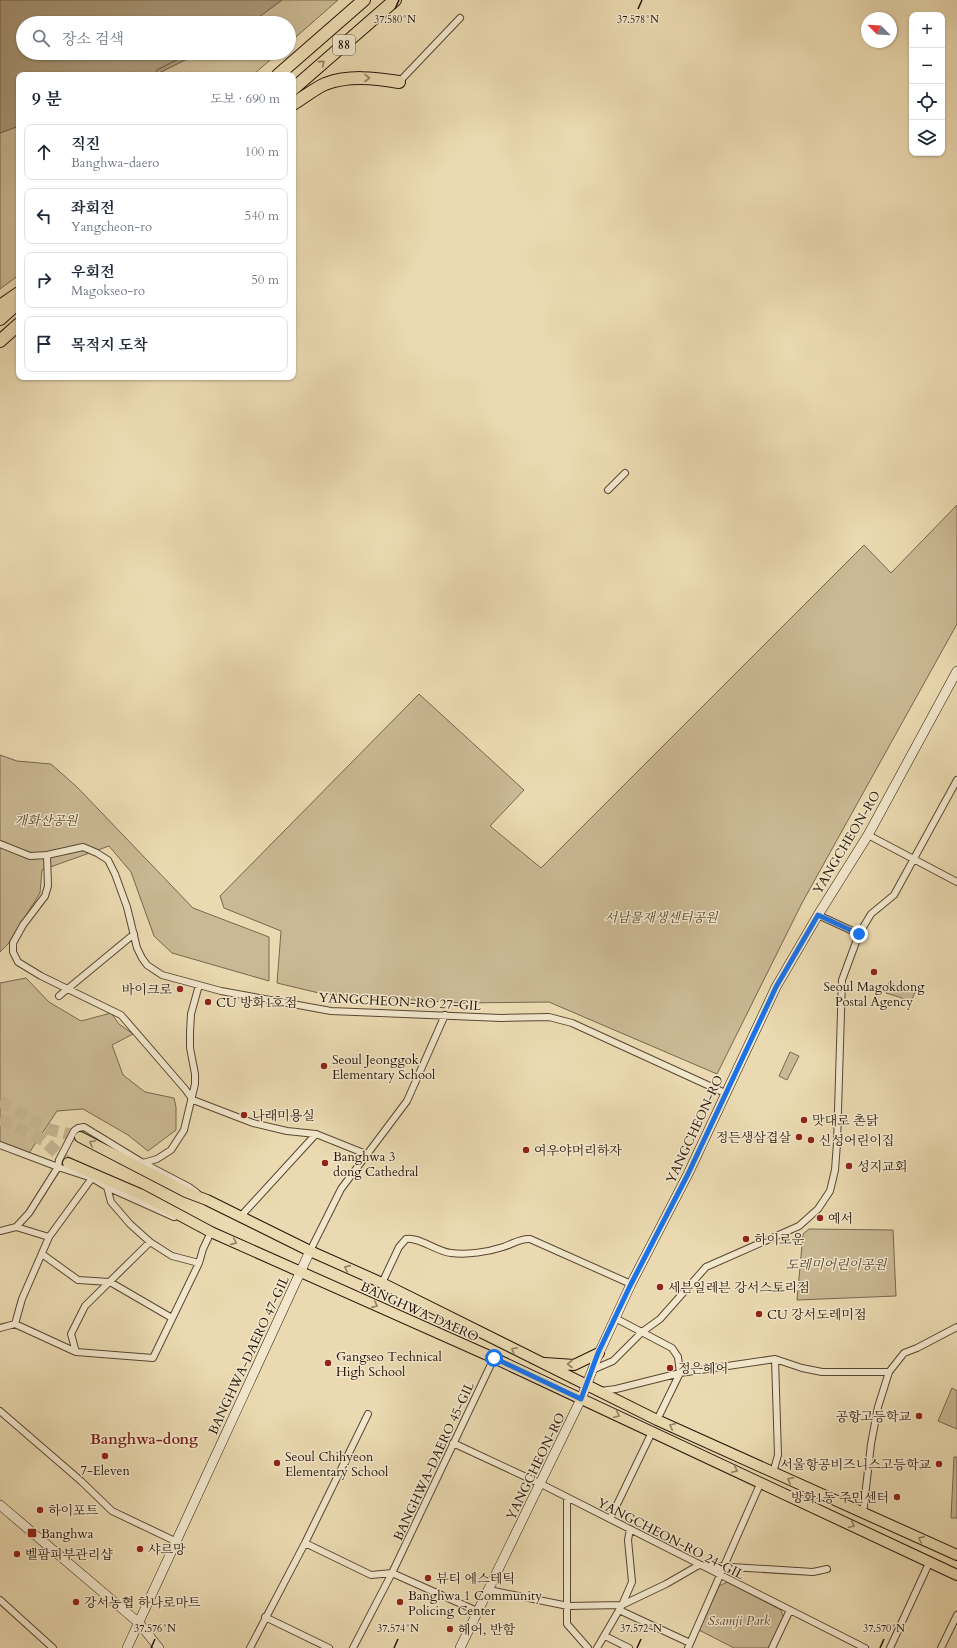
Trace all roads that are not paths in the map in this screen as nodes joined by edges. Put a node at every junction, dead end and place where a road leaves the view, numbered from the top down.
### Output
1 (364, 0) edge
2 (395, 0) edge
3 (460, 18) dead end
4 (296, 59) edge
5 (295, 60) edge
6 (281, 72) edge
7 (399, 82) joint
8 (296, 86) edge
9 (296, 102) edge
10 (16, 295) edge
11 (16, 305) edge
12 (0, 306) edge
13 (0, 319) edge
14 (16, 327) edge
15 (0, 341) edge
16 (625, 473) dead end
17 (608, 490) dead end
18 (957, 671) edge
19 (955, 681) edge
20 (957, 780) edge
21 (868, 835) junction
22 (0, 844) edge
23 (47, 855) junction
24 (913, 859) junction
25 (957, 882) edge
26 (818, 915) junction
27 (134, 934) junction
28 (859, 934) junction
29 (199, 985) junction
30 (67, 988) junction
31 (59, 996) dead end
32 (445, 1015) junction
33 (725, 1093) junction
34 (193, 1100) junction
35 (316, 1134) junction
36 (80, 1137) tunnel mouth
37 (0, 1145) edge
38 (366, 1154) junction
39 (68, 1163) tunnel mouth
40 (143, 1163) junction
41 (58, 1167) junction
42 (92, 1178) junction
43 (107, 1187) junction
44 (207, 1200) junction
45 (240, 1217) junction
46 (198, 1226) junction
47 (16, 1227) junction
48 (0, 1231) edge
49 (211, 1232) junction
50 (49, 1237) junction
51 (150, 1242) junction
52 (310, 1251) junction
53 (42, 1254) junction
54 (199, 1263) junction
55 (301, 1272) junction
56 (110, 1282) junction
57 (382, 1283) junction
58 (631, 1284) junction
59 (172, 1318) junction
60 (615, 1318) junction
61 (15, 1324) junction
62 (0, 1328) edge
63 (957, 1328) edge
64 (642, 1332) junction
65 (76, 1352) junction
66 (598, 1353) junction
67 (494, 1358) junction
68 (775, 1359) junction
69 (539, 1362) junction
70 (592, 1370) junction
71 (889, 1372) junction
72 (680, 1373) junction
73 (587, 1385) junction
74 (599, 1391) junction
75 (581, 1399) junction
76 (0, 1411) edge
77 (368, 1414) dead end
78 (657, 1420) junction
79 (652, 1432) junction
80 (453, 1443) junction
81 (773, 1473) junction
82 (761, 1482) junction
83 (541, 1484) junction
84 (567, 1498) junction
85 (0, 1505) edge
86 (863, 1514) junction
87 (610, 1519) junction
88 (630, 1529) junction
89 (177, 1542) junction
90 (305, 1543) junction
91 (957, 1555) edge
92 (930, 1561) junction
93 (700, 1564) junction
94 (725, 1566) junction
95 (827, 1570) dead end
96 (392, 1574) junction
97 (721, 1575) junction
98 (957, 1575) edge
99 (489, 1590) junction
100 (0, 1600) edge
101 (568, 1606) junction
102 (620, 1608) junction
103 (790, 1610) junction
104 (477, 1611) junction
105 (957, 1615) edge
106 (265, 1617) junction
107 (139, 1623) junction
108 (605, 1636) junction
109 (689, 1646) edge
110 (53, 1648) edge
111 (127, 1648) edge
112 (159, 1648) edge
113 (250, 1648) edge
114 (329, 1648) edge
115 (353, 1648) edge
116 (460, 1648) edge
117 (588, 1648) edge
118 (597, 1648) edge
119 (630, 1648) edge
120 (772, 1648) edge
121 (865, 1648) edge
122 (890, 1648) edge
123 (941, 1648) edge

1 - 4 highway, 88
8 -> 2 highway, 88
3 - 7 street
5 - 6 highway, 88
9 -> 7 highway
10 - 12 highway
11 - 13 highway
14 - 15 highway
16 - 17 street
18 - 19 main road, YANGCHEON-RO
19 - 21 main road, YANGCHEON-RO
20 - 24 street
21 - 24 street
21 - 26 main road, YANGCHEON-RO
22 - 23 street, YANGCHEON-RO 27-GIL
23 - 27 street, YANGCHEON-RO 27-GIL
23 - 30 street
24 - 25 street
24 - 28 street
26 - 28 street
26 - 33 main road, YANGCHEON-RO
27 - 29 street, YANGCHEON-RO 27-GIL
27 - 30 street
28 - 64 street
29 - 32 street, YANGCHEON-RO 27-GIL
29 - 34 street
30 - 31 street
30 - 34 street
32 - 33 street, YANGCHEON-RO 27-GIL
32 - 38 street
33 - 58 main road, YANGCHEON-RO
34 - 35 street
34 - 40 street
35 - 38 street
35 - 45 street
44 -> 36 main road, BANGHWA-DAERO
37 - 41 street
38 - 52 street
39 - 46 main road, BANGHWA-DAERO
40 - 41 street
40 - 44 street
41 - 42 street
41 - 47 street
42 - 43 street
42 - 50 street
43 - 46 street
43 - 51 street
44 - 45 main road, BANGHWA-DAERO
45 - 52 main road, BANGHWA-DAERO
46 - 49 main road, BANGHWA-DAERO
47 - 48 street
47 - 50 street
49 - 54 street
49 -> 55 main road, BANGHWA-DAERO
50 - 53 street
51 - 54 street
51 - 56 street
52 - 55 main road, BANGHWA-DAERO 47-GIL
57 -> 52 main road, BANGHWA-DAERO
53 - 56 street
53 - 61 street
54 - 59 street
55 -> 67 main road, BANGHWA-DAERO
55 - 89 main road, BANGHWA-DAERO 47-GIL
56 - 59 street
56 - 65 street
57 - 58 street
69 -> 57 main road, BANGHWA-DAERO
58 - 60 main road, YANGCHEON-RO
59 - 65 street
60 - 64 street
60 - 66 main road, YANGCHEON-RO
61 - 62 street
61 - 65 street
63 - 71 street
64 - 70 street
64 - 72 street
66 -> 69 main road
66 - 70 main road, YANGCHEON-RO
67 - 75 main road, BANGHWA-DAERO
67 - 80 street, BANGHWA-DAERO 45-GIL
68 - 71 street
68 - 72 street
68 - 81 street
69 - 73 main road, BANGHWA-DAERO
70 - 73 main road, YANGCHEON-RO
71 - 86 street
72 - 74 street
72 - 78 street
73 - 74 main road, BANGHWA-DAERO
73 - 75 main road, YANGCHEON-RO
74 - 78 main road, BANGHWA-DAERO
75 -> 79 main road, BANGHWA-DAERO
75 - 83 main road, YANGCHEON-RO
76 - 89 street
77 - 90 street
81 -> 78 main road, BANGHWA-DAERO
79 -> 82 main road, BANGHWA-DAERO
79 - 87 street
80 - 83 street, YANGCHEON-RO 24-GIL
80 - 96 street, BANGHWA-DAERO 45-GIL
86 -> 81 main road, BANGHWA-DAERO
82 -> 92 main road, BANGHWA-DAERO
82 - 94 street
83 - 84 street, YANGCHEON-RO 24-GIL
83 - 99 main road, YANGCHEON-RO
84 - 87 street, YANGCHEON-RO 24-GIL
84 - 101 street
85 - 107 main road
91 -> 86 main road, BANGHWA-DAERO
87 - 88 street, YANGCHEON-RO 24-GIL
88 - 93 street, YANGCHEON-RO 24-GIL
88 - 102 street
89 - 107 main road, BANGHWA-DAERO 47-GIL
90 - 96 street
90 - 106 street
92 - 98 main road, BANGHWA-DAERO
92 - 122 street
93 - 94 street
93 - 97 street, YANGCHEON-RO 24-GIL
93 - 102 street
94 - 95 street
94 - 97 street
96 - 104 street
96 - 115 street, BANGHWA-DAERO 45-GIL
97 - 103 street, YANGCHEON-RO 24-GIL
97 - 109 street
99 - 101 street
99 - 104 main road, YANGCHEON-RO
100 - 110 street
101 - 102 street
101 - 117 street
102 - 108 street
102 - 109 street
103 - 120 street
103 - 121 street, YANGCHEON-RO 24-GIL
104 - 116 main road, YANGCHEON-RO
105 - 123 street
106 - 113 street
106 - 114 street
107 - 111 main road, BANGHWA-DAERO 47-GIL
107 - 112 main road
108 - 118 street
108 - 119 street

